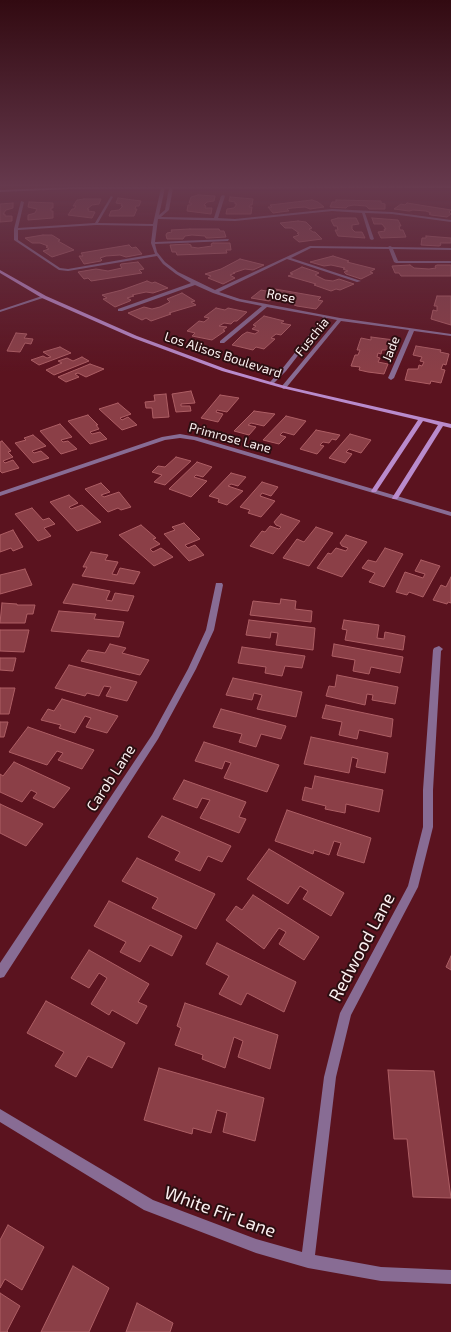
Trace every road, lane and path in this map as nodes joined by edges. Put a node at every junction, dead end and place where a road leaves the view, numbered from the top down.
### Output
1 (26, 247) edge
2 (155, 247) edge
3 (310, 247) edge
4 (323, 247) edge
5 (390, 248) junction
6 (451, 249) edge
7 (158, 255) junction
8 (287, 258) junction
9 (451, 262) edge
10 (0, 271) edge
11 (359, 281) dead end
12 (195, 283) junction
13 (215, 292) junction
14 (44, 297) junction
15 (266, 305) junction
16 (120, 310) dead end
17 (0, 311) edge
18 (326, 316) junction
19 (340, 319) junction
20 (412, 329) junction
21 (451, 335) edge
22 (222, 342) dead end
23 (391, 378) dead end
24 (272, 383) junction
25 (284, 387) junction
26 (421, 420) junction
27 (441, 424) junction
28 (451, 426) edge
29 (374, 491) junction
30 (0, 494) edge
31 (395, 498) junction
32 (451, 514) edge
33 (219, 585) dead end
34 (439, 649) dead end
35 (0, 973) edge
36 (0, 1115) edge
37 (308, 1261) junction
38 (451, 1277) edge

1 - 7 street
2 - 7 street, Rose
3 - 8 street
4 - 5 street
5 - 6 street
5 - 9 street
7 - 12 street, Rose
8 - 11 street
8 - 13 street
10 - 14 main road, Los Alisos Boulevard
12 - 13 street, Rose
12 - 16 street
13 - 15 street, Rose
14 - 17 street
14 - 24 main road, Los Alisos Boulevard
15 - 18 street, Rose
15 - 22 street
18 - 19 street, Rose
18 - 24 street, Fuschia
19 - 20 street, Rose
19 - 25 street, Fuschia
20 - 21 street, Rose
20 - 23 street, Jade
24 - 25 main road, Los Alisos Boulevard
25 - 26 main road, Los Alisos Boulevard
26 - 27 main road, Los Alisos Boulevard
26 - 29 main road
27 - 28 main road, Los Alisos Boulevard
27 - 31 main road
29 - 30 street, Primrose Lane
29 - 31 street, Primrose Lane
31 - 32 street, Primrose Lane
33 - 35 street, Carob Lane
34 - 37 street, Redwood Lane
36 - 37 street, White Fir Lane
37 - 38 street, White Fir Lane

